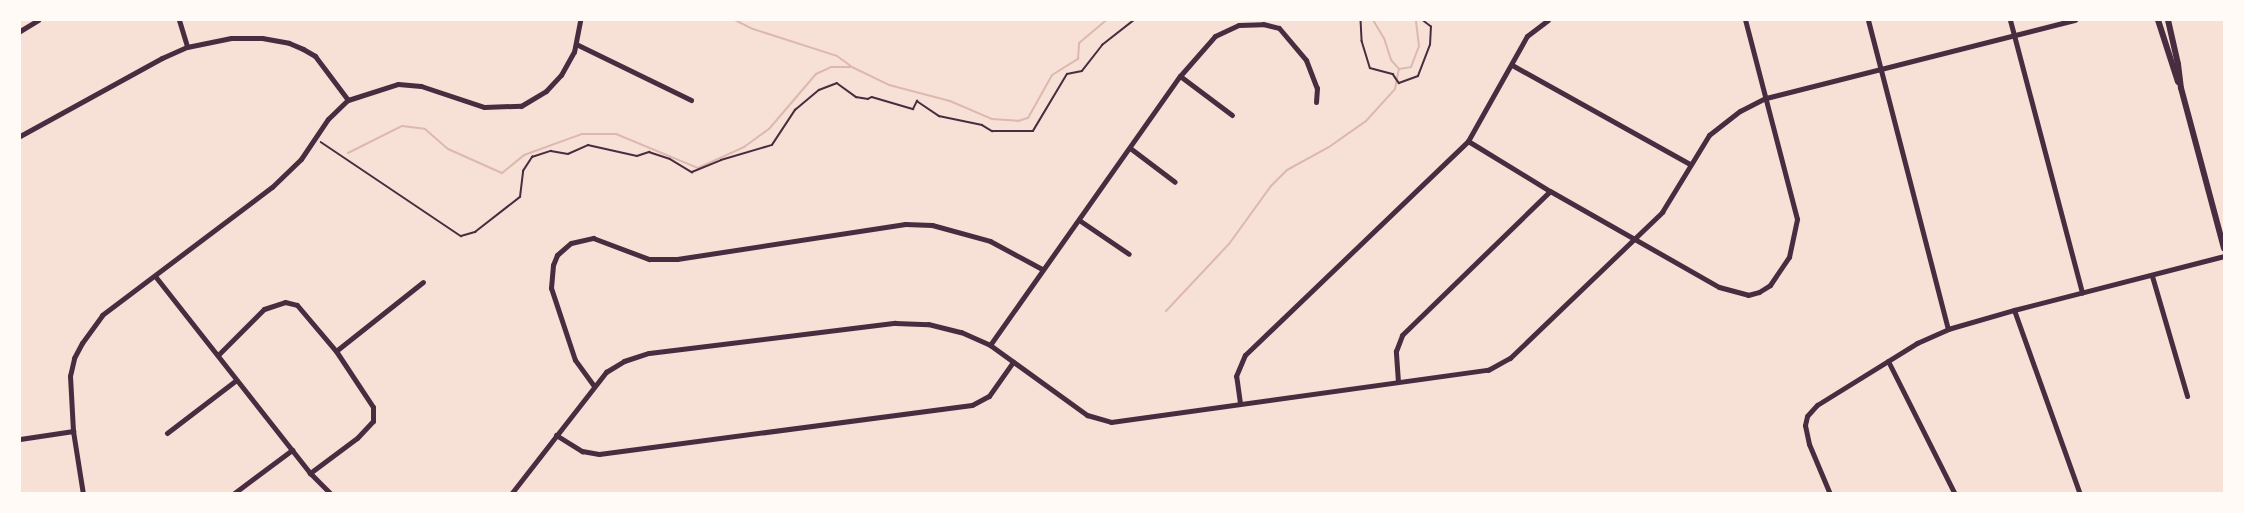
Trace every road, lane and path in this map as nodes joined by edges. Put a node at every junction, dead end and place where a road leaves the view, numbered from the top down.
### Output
1 (38, 20) edge
2 (179, 20) edge
3 (580, 20) edge
4 (1134, 20) edge
5 (1361, 20) edge
6 (1422, 20) edge
7 (1548, 20) edge
8 (1745, 20) edge
9 (1868, 20) edge
10 (2010, 20) edge
11 (2075, 20) edge
12 (2158, 20) edge
13 (2168, 20) edge
14 (20, 31) edge
15 (2014, 34) junction
16 (576, 44) junction
17 (187, 47) junction
18 (1512, 65) junction
19 (1882, 70) junction
20 (1180, 76) junction
21 (2181, 88) junction
22 (1766, 98) junction
23 (348, 100) junction
24 (691, 100) dead end
25 (1316, 102) dead end
26 (1232, 115) dead end
27 (20, 136) edge
28 (317, 139) junction
29 (1468, 141) junction
30 (1130, 148) junction
31 (1690, 164) junction
32 (1175, 182) dead end
33 (1550, 191) junction
34 (1079, 220) junction
35 (1634, 239) junction
36 (2224, 248) edge
37 (1129, 254) dead end
38 (2224, 256) edge
39 (1042, 269) junction
40 (155, 276) junction
41 (2152, 276) junction
42 (423, 282) dead end
43 (2082, 293) junction
44 (2014, 310) junction
45 (1948, 329) junction
46 (990, 345) junction
47 (336, 351) junction
48 (218, 355) junction
49 (1888, 361) junction
50 (1013, 362) junction
51 (236, 381) junction
52 (1398, 382) junction
53 (594, 386) junction
54 (2187, 396) dead end
55 (1240, 403) junction
56 (73, 431) junction
57 (167, 433) dead end
58 (556, 435) junction
59 (20, 438) edge
60 (292, 450) junction
61 (310, 473) junction
62 (83, 494) edge
63 (233, 494) edge
64 (331, 494) edge
65 (511, 494) edge
66 (1830, 494) edge
67 (1955, 494) edge
68 (2080, 494) edge

1 - 14 street
2 - 17 street
3 - 16 street
4 - 28 path
5 - 6 path
7 - 18 street
8 - 22 street
9 - 19 street
10 - 15 street
11 - 15 street
12 - 21 street
13 - 21 street
15 - 19 street
15 - 43 street
16 - 23 street
16 - 24 street
17 - 23 street
17 - 27 street
18 - 29 street
18 - 31 street
19 - 22 street
19 - 45 street
20 - 25 street
20 - 26 street
20 - 30 street
21 - 36 street
22 - 31 street
22 - 35 street
23 - 28 street
28 - 40 street
29 - 33 street
29 - 55 street
30 - 32 street
30 - 34 street
31 - 35 street
33 - 35 street
33 - 52 street
34 - 37 street
34 - 39 street
35 - 52 street
38 - 41 street
39 - 46 street
39 - 53 street
40 - 48 street
40 - 56 street
41 - 43 street
41 - 54 street
42 - 47 street
43 - 44 street
44 - 45 street
44 - 68 street
45 - 49 street
46 - 50 street
46 - 53 street
47 - 48 street
47 - 61 street
48 - 51 street
49 - 66 street
49 - 67 street
50 - 55 street
50 - 58 street
51 - 57 street
51 - 60 street
52 - 55 street
53 - 58 street
56 - 59 street
56 - 62 street
58 - 65 street
60 - 61 street
60 - 63 street
61 - 64 street

